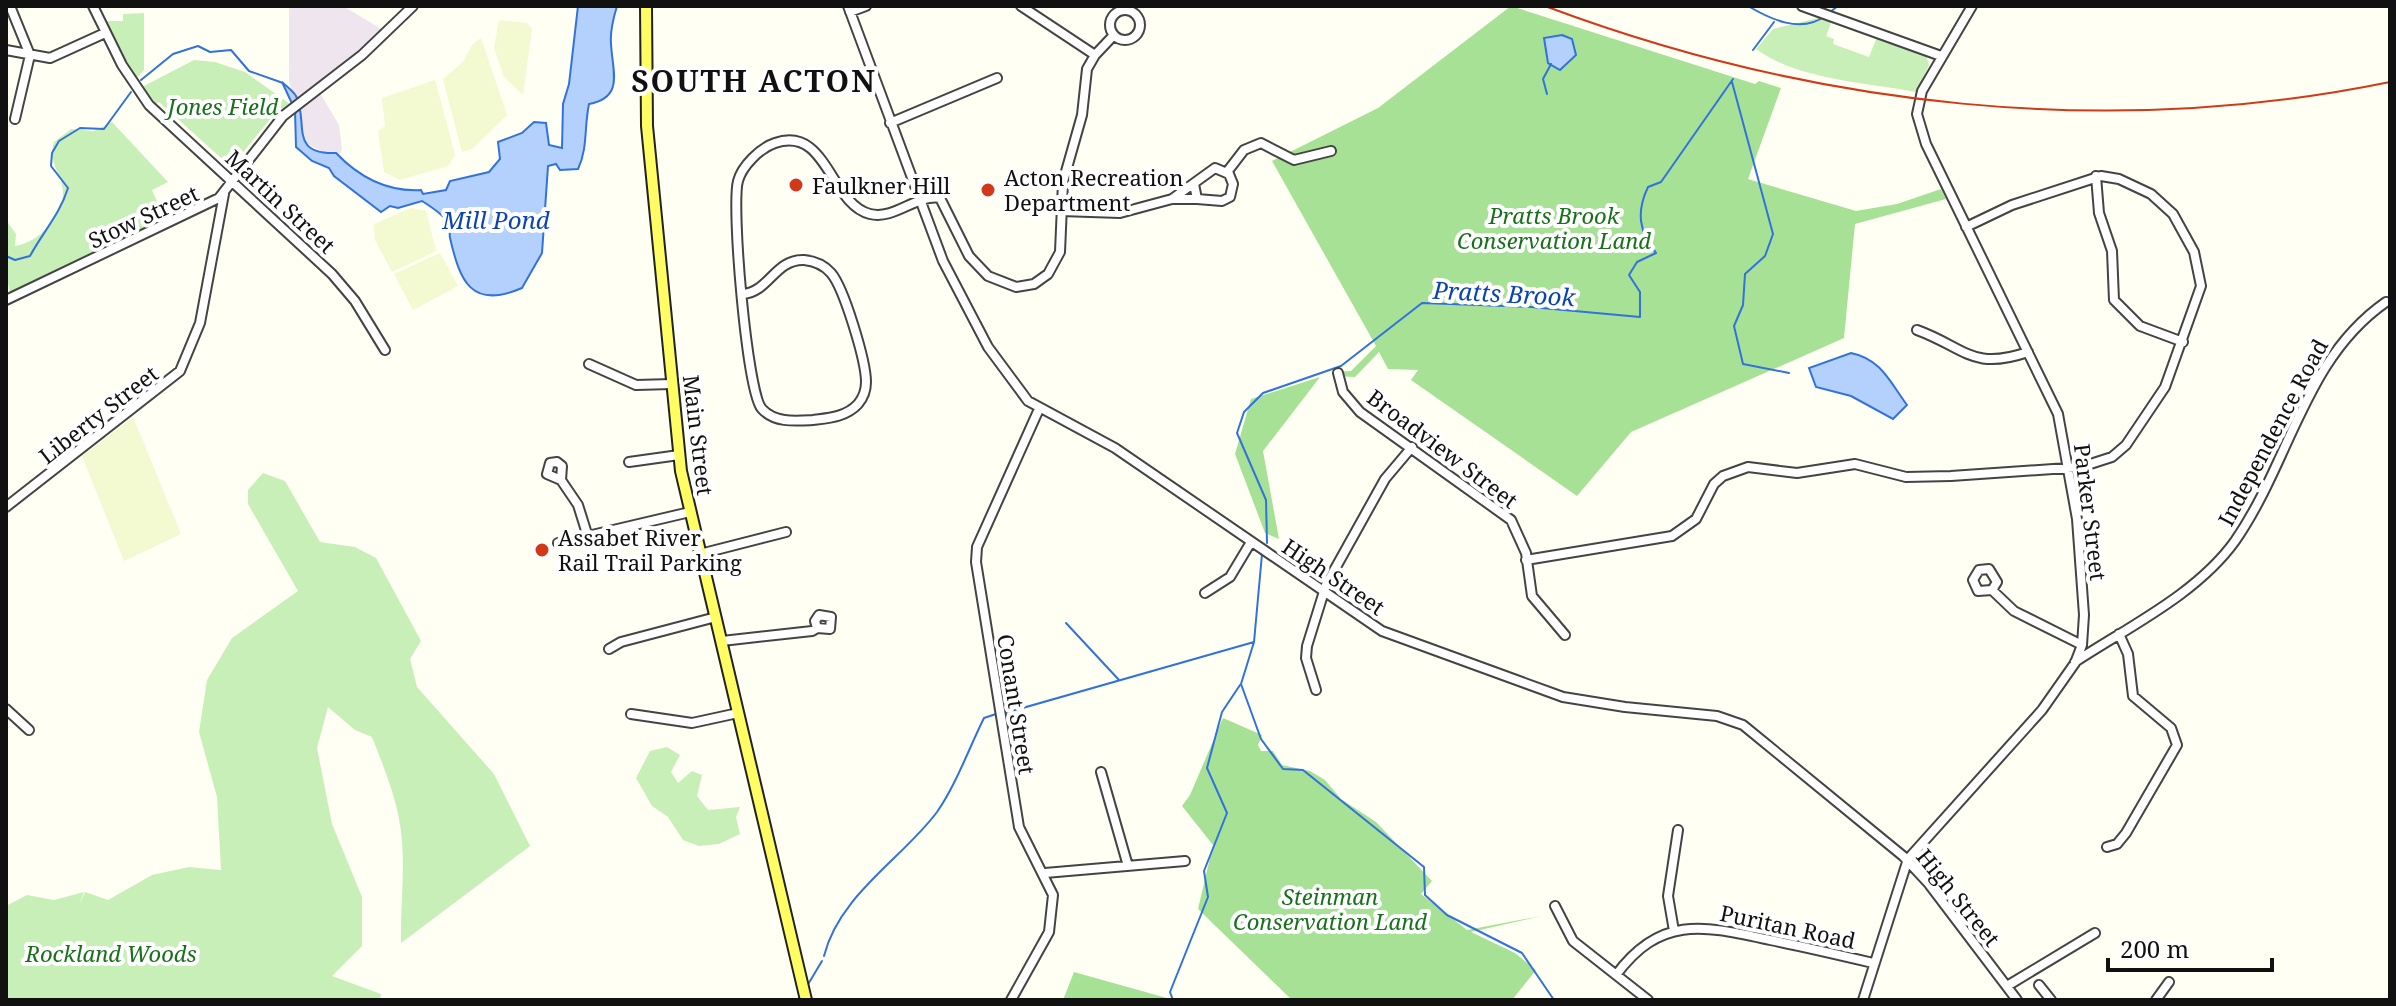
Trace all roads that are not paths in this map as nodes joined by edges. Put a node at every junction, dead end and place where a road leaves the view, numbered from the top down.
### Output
1 (10, 6) edge
2 (93, 6) edge
3 (413, 6) edge
4 (646, 6) edge
5 (866, 6) edge
6 (1021, 6) edge
7 (1803, 6) edge
8 (1972, 6) edge
9 (849, 9) edge
10 (105, 33) junction
11 (1114, 35) dead end
12 (6, 50) edge
13 (30, 55) junction
14 (1095, 55) junction
15 (1941, 56) junction
16 (997, 78) dead end
17 (15, 119) dead end
18 (890, 123) junction
19 (1331, 151) dead end
20 (1227, 172) junction
21 (2096, 176) junction
22 (232, 180) junction
23 (1194, 184) junction
24 (224, 194) junction
25 (1172, 199) junction
26 (1197, 199) junction
27 (920, 201) junction
28 (1061, 211) junction
29 (1966, 227) junction
30 (743, 294) junction
31 (6, 300) edge
32 (2386, 302) dead end
33 (1917, 330) dead end
34 (2183, 342) junction
35 (385, 350) dead end
36 (2028, 352) junction
37 (589, 364) dead end
38 (1338, 373) dead end
39 (672, 384) junction
40 (1039, 409) junction
41 (1412, 447) junction
42 (679, 455) junction
43 (629, 462) dead end
44 (2069, 467) junction
45 (561, 480) dead end
46 (6, 507) edge
47 (690, 512) junction
48 (786, 532) dead end
49 (588, 537) junction
50 (1251, 542) junction
51 (558, 543) dead end
52 (700, 554) junction
53 (1526, 560) junction
54 (1992, 590) dead end
55 (1205, 593) dead end
56 (1323, 593) junction
57 (716, 617) junction
58 (817, 628) dead end
59 (2119, 634) junction
60 (1565, 635) dead end
61 (722, 641) junction
62 (2082, 645) junction
63 (609, 649) dead end
64 (2075, 663) junction
65 (1316, 690) dead end
66 (6, 709) edge
67 (738, 713) junction
68 (631, 714) dead end
69 (29, 730) dead end
70 (1101, 772) dead end
71 (1678, 830) dead end
72 (2107, 847) dead end
73 (1907, 860) junction
74 (1185, 861) dead end
75 (1128, 866) junction
76 (1045, 873) junction
77 (1555, 906) dead end
78 (1674, 931) junction
79 (2095, 933) dead end
80 (1873, 963) junction
81 (1616, 975) junction
82 (2169, 982) dead end
83 (2039, 985) dead end
84 (2007, 986) junction
85 (806, 1000) edge
86 (1011, 1000) edge
87 (1648, 1000) edge
88 (1863, 1000) edge
89 (2017, 1000) edge
90 (2051, 1000) edge
91 (2156, 1000) edge

1 - 13 street
2 - 10 street, Martin Street
3 - 22 street, Stow Street
4 - 39 main road, Main Street
5 - 9 street
6 - 14 street
7 - 15 street
8 - 15 street, Parker Street
9 - 18 street, High Street
10 - 13 street
10 - 22 street, Martin Street
11 - 14 street
12 - 13 street
13 - 17 street
14 - 28 street
15 - 29 street, Parker Street
16 - 18 street
18 - 27 street, High Street
19 - 20 street
20 - 23 street
20 - 26 street
21 - 29 street
21 - 34 street
21 - 34 street
22 - 24 street, Stow Street
22 - 35 street, Martin Street
23 - 25 street
23 - 26 street
24 - 31 street, Stow Street
24 - 46 street, Liberty Street
25 - 26 street
25 - 28 street
27 - 28 street
27 - 30 street
27 - 40 street, High Street
29 - 36 street, Parker Street
30 - 30 street
32 - 59 street, Independence Road
33 - 36 street
34 - 44 street
36 - 44 street, Parker Street
37 - 39 street
38 - 41 street, Broadview Street
39 - 42 main road, Main Street
40 - 50 street, High Street
40 - 76 street, Conant Street
41 - 53 street, Broadview Street
41 - 56 street
42 - 43 street
42 - 47 main road, Main Street
44 - 53 street
44 - 62 street, Parker Street
45 - 49 street
47 - 49 street
47 - 52 main road, Main Street
48 - 52 street
49 - 51 street
50 - 55 street
50 - 56 street, High Street
52 - 57 main road, Main Street
53 - 60 street, Broadview Street
54 - 62 street
56 - 65 street
56 - 73 street, High Street
57 - 61 main road, Main Street
57 - 63 street
58 - 61 street
59 - 64 street, Independence Road
59 - 72 street
61 - 67 main road, Main Street
62 - 64 street, Parker Street
64 - 73 street, Parker Street
66 - 69 street
67 - 68 street
67 - 85 main road, Main Street
70 - 75 street
71 - 78 street
73 - 80 street, Parker Street
73 - 84 street, High Street
74 - 75 street
75 - 76 street
76 - 86 street, Conant Street
77 - 81 street
78 - 80 street, Puritan Road
78 - 81 street, Puritan Road
79 - 84 street
80 - 88 street, Parker Street
81 - 87 street
82 - 91 street
83 - 90 street
84 - 89 street, High Street

